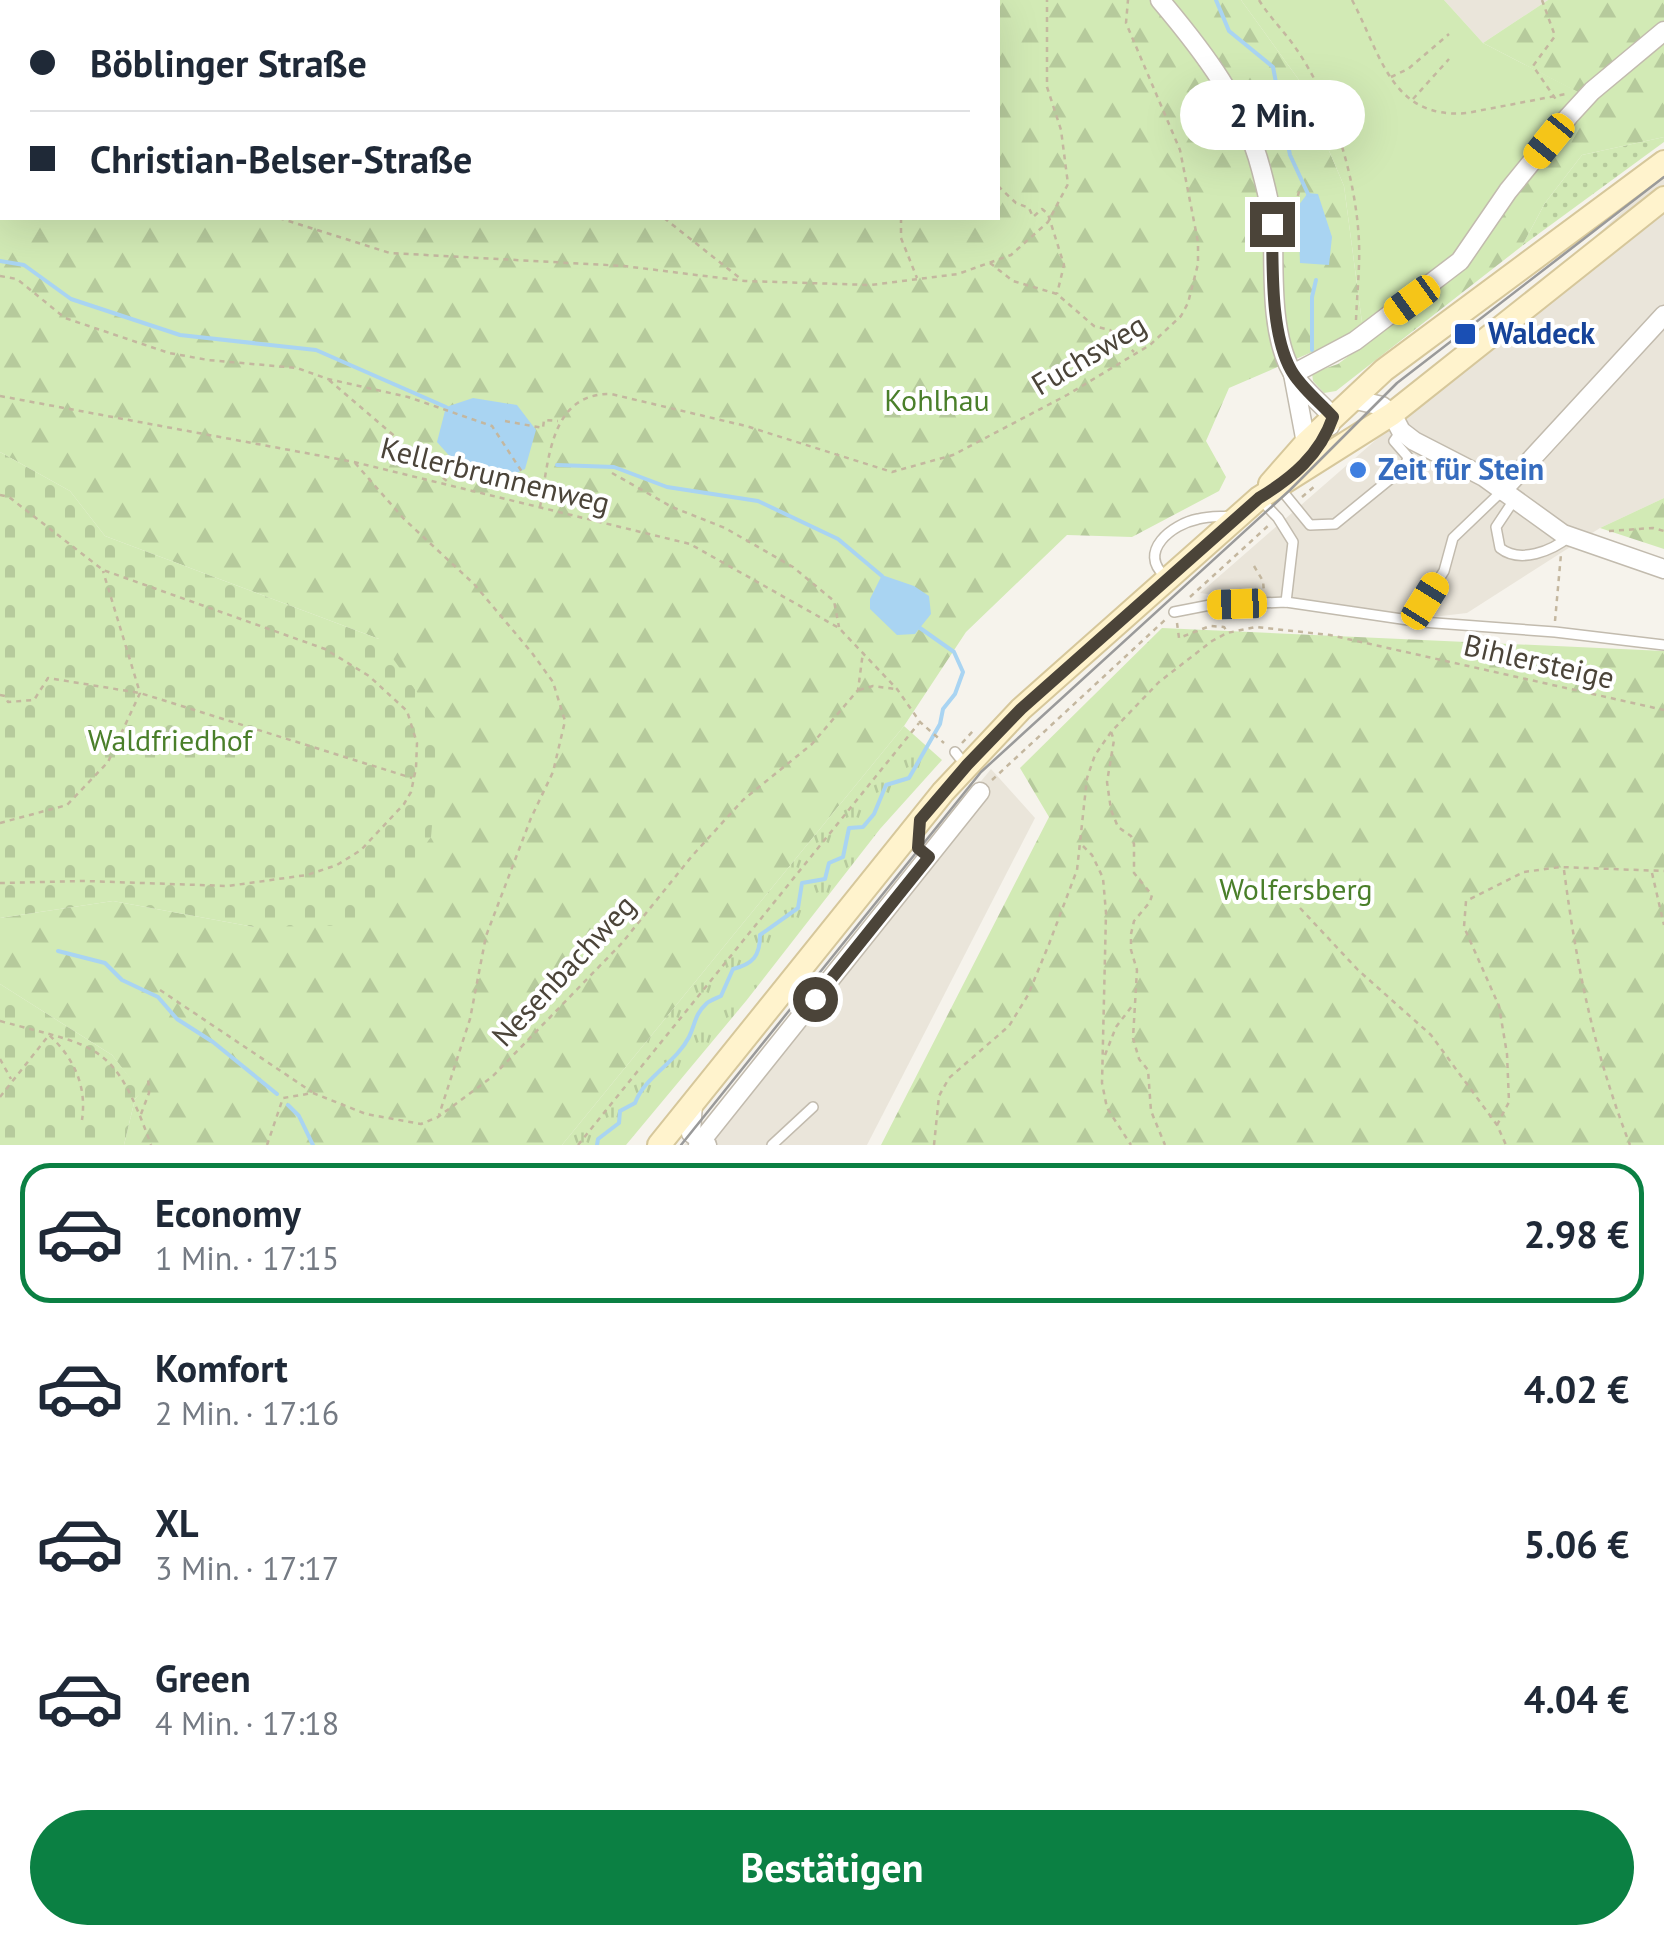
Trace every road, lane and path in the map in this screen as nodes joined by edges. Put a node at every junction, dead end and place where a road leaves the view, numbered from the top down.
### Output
1 (1047, 0) edge
2 (1118, 0) edge
3 (1160, 0) edge
4 (1259, 0) edge
5 (1352, 0) edge
6 (1542, 0) edge
7 (1127, 2) edge
8 (1664, 31) edge
9 (1449, 34) dead end
10 (1449, 59) dead end
11 (1390, 78) junction
12 (1592, 90) junction
13 (1552, 95) junction
14 (1411, 102) junction
15 (1569, 116) junction
16 (1664, 162) edge
17 (1000, 188) edge
18 (1664, 198) edge
19 (1050, 218) junction
20 (286, 220) edge
21 (666, 220) edge
22 (901, 220) edge
23 (989, 262) junction
24 (0, 276) edge
25 (918, 279) junction
26 (745, 282) junction
27 (1056, 294) junction
28 (1664, 315) edge
29 (1355, 341) junction
30 (1136, 355) junction
31 (1293, 374) junction
32 (328, 379) junction
33 (0, 396) edge
34 (1352, 400) junction
35 (1333, 417) junction
36 (505, 422) dead end
37 (560, 422) junction
38 (1392, 424) junction
39 (1306, 444) junction
40 (354, 462) junction
41 (612, 473) dead end
42 (1322, 481) dead end
43 (449, 483) junction
44 (544, 489) junction
45 (1282, 491) junction
46 (0, 495) edge
47 (1508, 496) junction
48 (540, 507) junction
49 (1240, 516) junction
50 (1278, 518) junction
51 (1664, 531) edge
52 (1600, 532) dead end
53 (1566, 540) junction
54 (1254, 566) dead end
55 (1664, 568) edge
56 (103, 570) junction
57 (1170, 579) junction
58 (1425, 601) dead end
59 (1286, 602) junction
60 (1264, 603) junction
61 (1174, 612) junction
62 (839, 628) junction
63 (1555, 632) junction
64 (1228, 633) junction
65 (1664, 645) edge
66 (863, 650) junction
67 (896, 689) junction
68 (858, 690) junction
69 (140, 693) junction
70 (0, 696) edge
71 (1021, 709) junction
72 (1664, 710) edge
73 (920, 722) junction
74 (1111, 732) junction
75 (952, 750) junction
76 (415, 780) junction
77 (980, 792) joint
78 (920, 820) junction
79 (0, 823) edge
80 (1082, 845) junction
81 (924, 852) junction
82 (893, 856) junction
83 (1564, 868) junction
84 (1664, 870) edge
85 (1652, 872) junction
86 (0, 883) edge
87 (1300, 908) dead end
88 (1664, 925) edge
89 (160, 990) dead end
90 (1134, 1004) junction
91 (0, 1022) edge
92 (50, 1035) junction
93 (1105, 1057) junction
94 (0, 1059) edge
95 (148, 1076) dead end
96 (12, 1082) junction
97 (313, 1093) junction
98 (0, 1096) edge
99 (692, 1103) junction
100 (813, 1106) dead end
101 (140, 1116) junction
102 (438, 1117) junction
103 (82, 1120) dead end
104 (1497, 1125) junction
105 (699, 1141) edge
106 (657, 1143) edge
107 (151, 1145) edge
108 (267, 1145) edge
109 (578, 1145) edge
110 (772, 1145) edge
111 (934, 1145) edge
112 (1130, 1145) edge
113 (1164, 1145) edge
114 (1506, 1145) edge
115 (1630, 1145) edge

1 - 19 path
2 - 7 path
3 - 31 street
4 - 29 path
5 - 11 path
6 - 13 path
7 - 30 path, Fuchsweg
8 - 12 street
9 - 11 path
10 - 14 path
11 - 14 path
12 - 13 path
12 - 15 street
13 - 14 path
13 - 15 path
15 - 29 street
16 - 34 main road
17 - 19 path
18 - 38 main road
19 - 23 path
19 - 27 path
20 - 26 path
21 - 26 path
22 - 25 path
23 - 25 path
23 - 27 path
24 - 32 path
25 - 26 path
27 - 30 path
28 - 47 street
29 - 31 street
30 - 37 path, Fuchsweg
31 - 35 street
31 - 39 street
32 - 43 path
32 - 44 path
33 - 40 path, Kellerbrunnenweg
34 - 35 main road
34 - 38 street
35 - 39 main road
35 - 45 street
36 - 37 path
37 - 44 path
38 - 45 main road
38 - 45 lane
38 - 47 street
39 - 45 main road
40 - 43 path, Kellerbrunnenweg
40 - 102 path
41 - 62 path
42 - 45 path
43 - 48 path, Kellerbrunnenweg
44 - 48 path
45 - 49 main road
45 - 50 lane
46 - 56 path
47 - 53 street
47 - 53 lane
47 - 58 lane
48 - 62 path, Kellerbrunnenweg
49 - 57 main road
49 - 57 lane
50 - 59 lane
50 - 61 path
51 - 52 path
53 - 55 street
53 - 63 path
54 - 60 path
56 - 69 path
56 - 76 path
57 - 71 main road
59 - 60 lane
59 - 63 lane
60 - 61 lane
61 - 64 path, Bihlersteige
61 - 77 path
62 - 66 path, Kellerbrunnenweg
63 - 65 lane
64 - 72 path, Bihlersteige
64 - 74 path
66 - 67 path, Kellerbrunnenweg
66 - 68 path
67 - 68 path
67 - 73 path, Kellerbrunnenweg
68 - 102 path, Nesenbachweg
69 - 70 path
69 - 76 path
69 - 79 path
71 - 75 main road
71 - 78 main road
73 - 75 path, Kellerbrunnenweg
73 - 109 path
74 - 80 path
74 - 90 path
75 - 106 main road
76 - 86 path
77 - 81 street
78 - 81 street
78 - 82 main road
80 - 93 path
80 - 111 path
81 - 82 street
81 - 105 street
82 - 99 main road
83 - 85 path
83 - 104 path
83 - 115 path
84 - 85 path
85 - 88 path
87 - 104 path
89 - 97 path
90 - 93 path
90 - 113 path
91 - 92 path
92 - 96 path
92 - 101 path
92 - 103 path
93 - 112 path
94 - 96 path
95 - 101 path
96 - 98 path
97 - 102 path
97 - 108 path
99 - 105 street
99 - 106 main road
100 - 110 lane
101 - 107 path
104 - 114 path
105 - 106 lane

